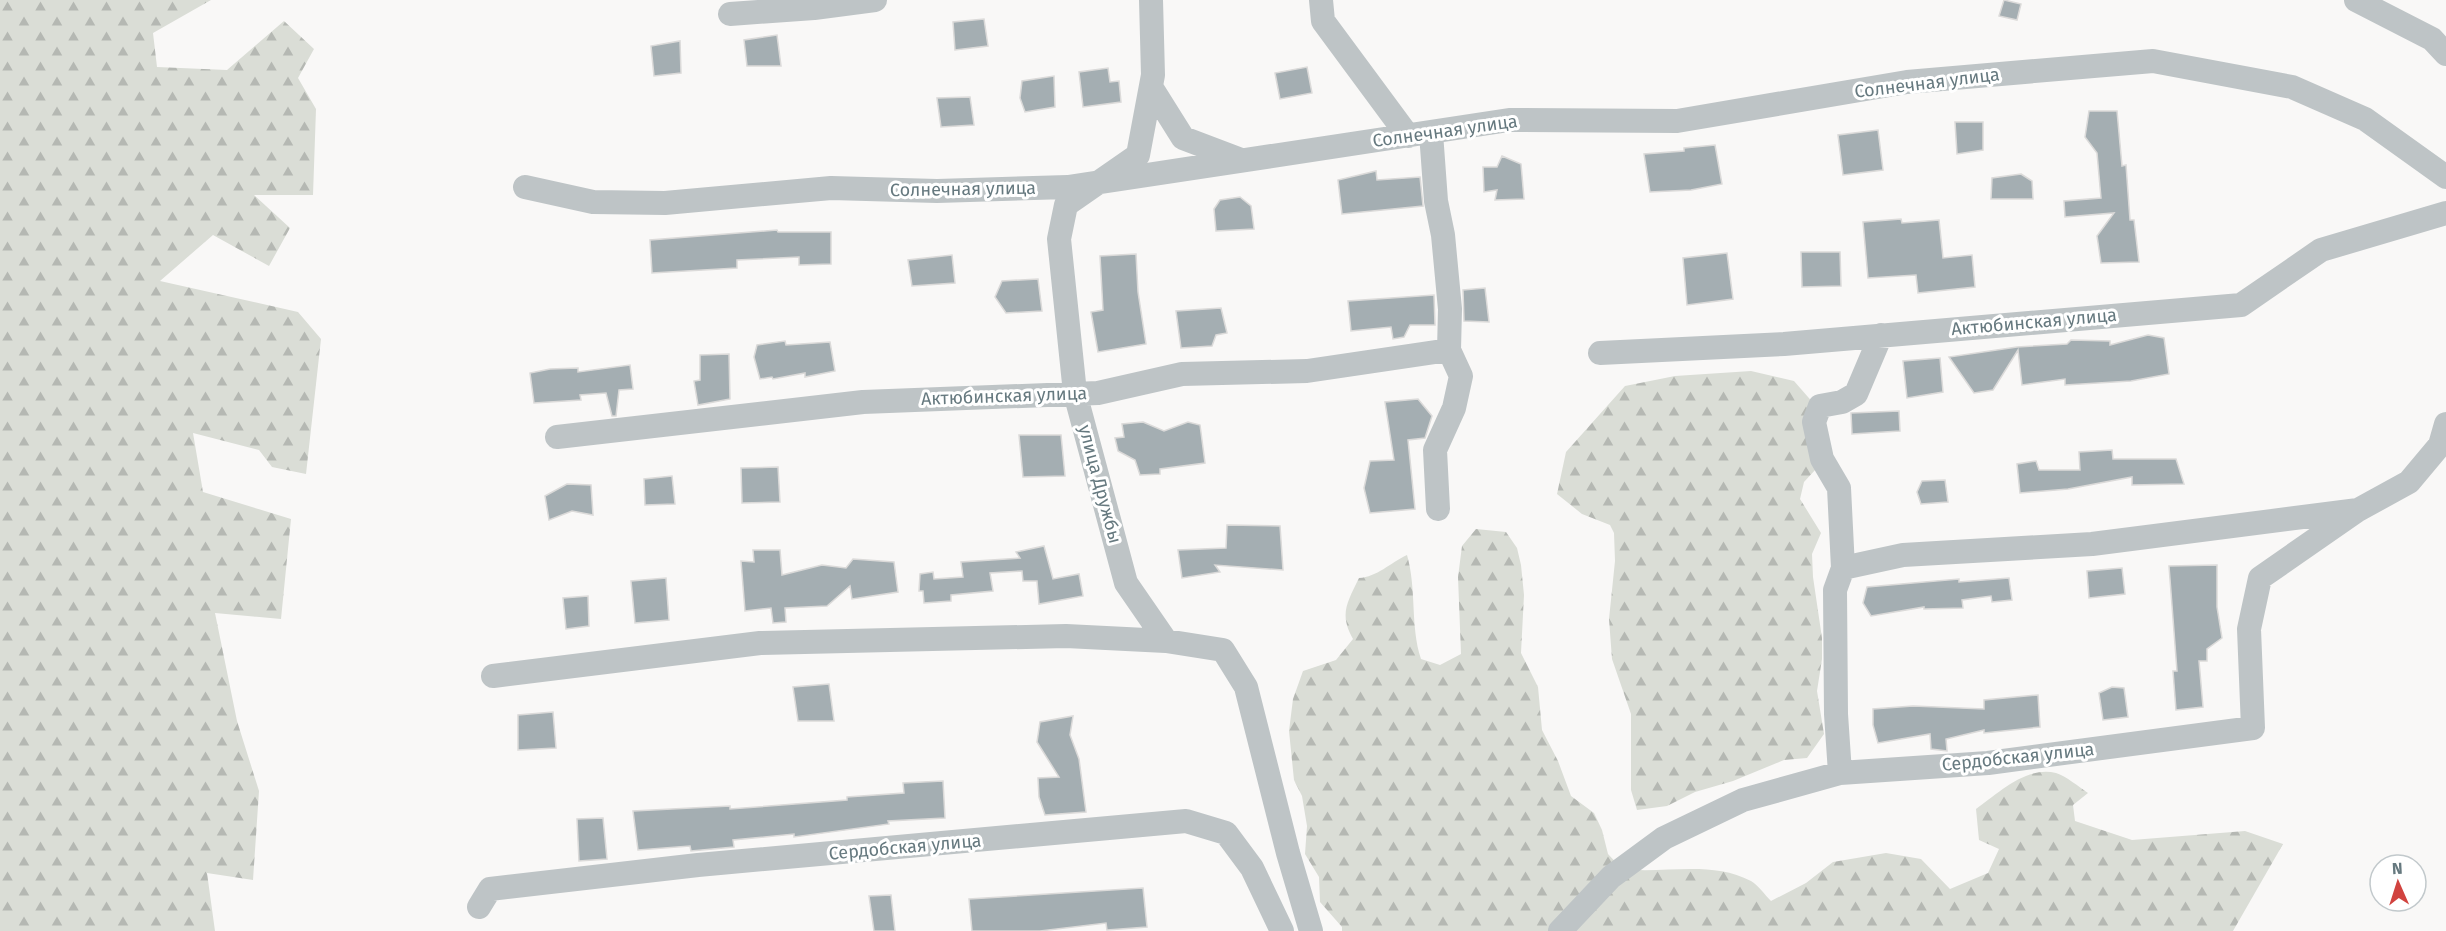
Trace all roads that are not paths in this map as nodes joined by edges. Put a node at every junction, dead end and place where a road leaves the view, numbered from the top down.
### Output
1 (875, 0) edge
2 (1151, 0) edge
3 (1321, 0) edge
4 (2356, 0) edge
5 (729, 14) dead end
6 (2446, 54) edge
7 (1151, 87) junction
8 (1419, 134) junction
9 (1244, 161) junction
10 (2446, 177) edge
11 (1098, 184) junction
12 (525, 187) dead end
13 (2446, 213) edge
14 (1881, 335) junction
15 (1449, 350) junction
16 (1600, 353) dead end
17 (1075, 393) junction
18 (2446, 424) edge
19 (557, 437) dead end
20 (1438, 509) dead end
21 (2358, 510) junction
22 (1843, 568) junction
23 (1166, 641) junction
24 (493, 676) dead end
25 (1840, 772) junction
26 (479, 907) dead end
27 (1282, 931) edge
28 (1311, 931) edge
29 (1560, 931) edge

1 - 5 street
2 - 7 street, улица Дружбы
3 - 8 street
4 - 6 street
7 - 9 street
7 - 11 street, улица Дружбы
8 - 9 street, Солнечная улица
8 - 10 street, Солнечная улица
8 - 15 street
9 - 11 street, Солнечная улица
11 - 12 street, Солнечная улица
11 - 17 street, улица Дружбы
13 - 14 street, Актюбинская улица
14 - 16 street, Актюбинская улица
14 - 22 street
15 - 17 street, Актюбинская улица
15 - 20 street
17 - 19 street, Актюбинская улица
17 - 23 street, улица Дружбы
18 - 21 street
21 - 22 street
21 - 25 street, Сердобская улица
22 - 25 street
23 - 24 street
23 - 28 street
25 - 29 street, Сердобская улица
26 - 27 street, Сердобская улица

